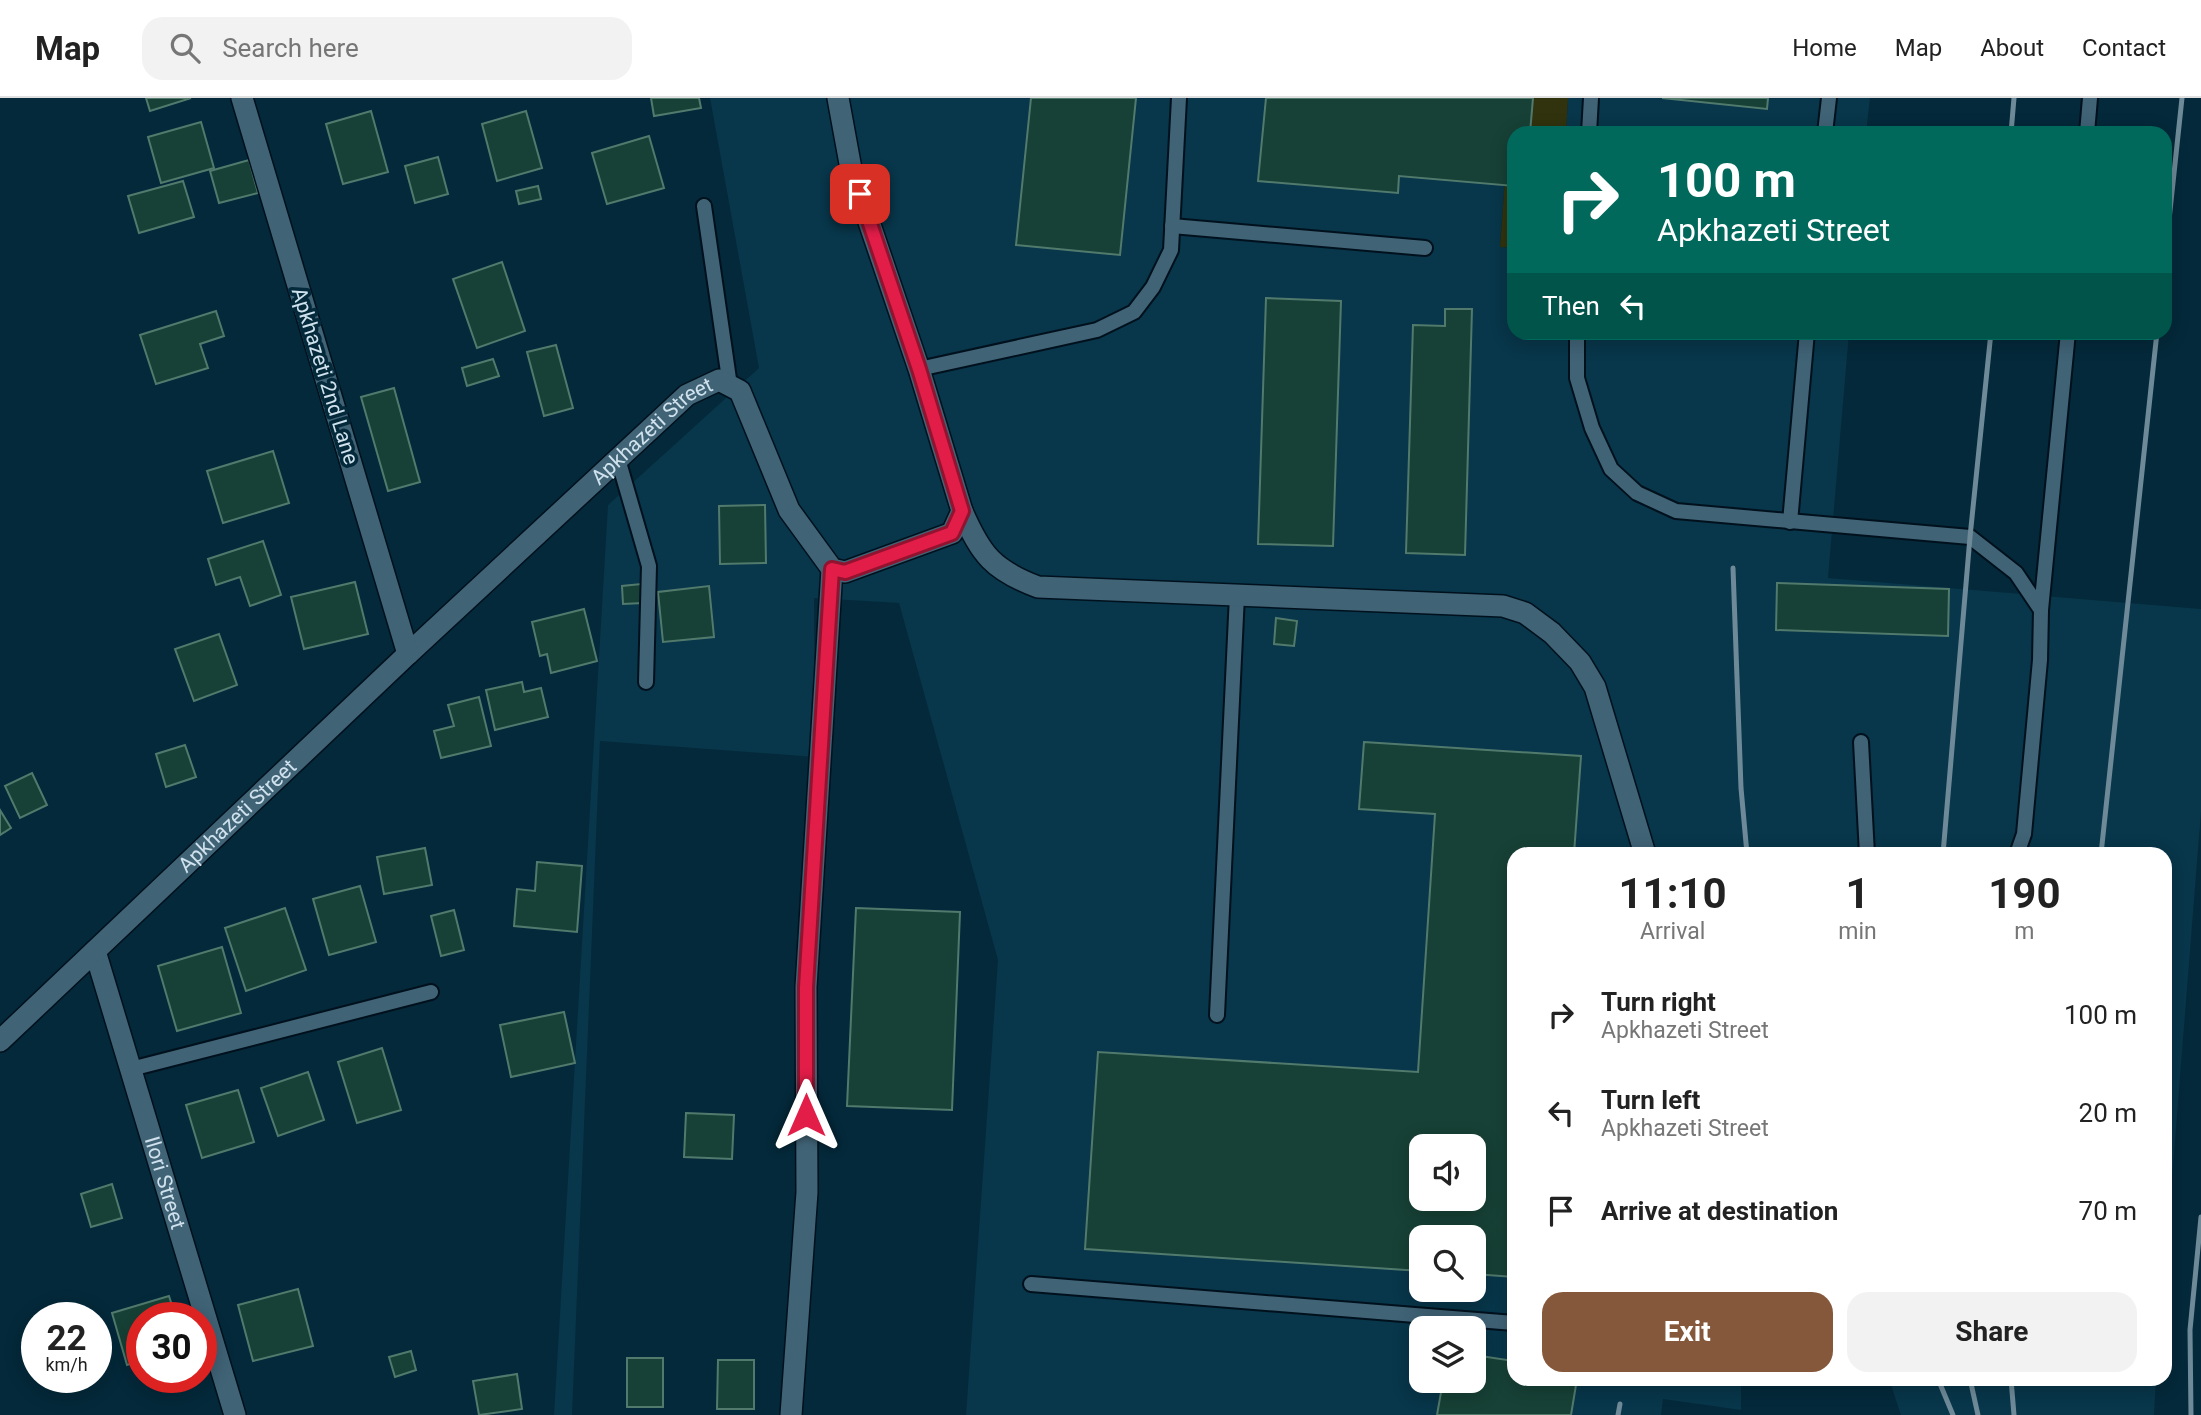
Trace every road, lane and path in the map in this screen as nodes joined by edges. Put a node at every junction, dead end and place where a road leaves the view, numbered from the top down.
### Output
1 (242, 98) edge
2 (838, 98) edge
3 (1179, 98) edge
4 (1591, 98) edge
5 (1829, 98) edge
6 (2090, 98) edge
7 (1589, 126) edge
8 (1826, 126) edge
9 (2088, 126) edge
10 (704, 206) dead end
11 (1172, 226) junction
12 (1424, 248) dead end
13 (1577, 340) edge
14 (1806, 340) edge
15 (2067, 340) edge
16 (919, 369) junction
17 (730, 386) junction
18 (618, 459) junction
19 (962, 511) junction
20 (1790, 522) junction
21 (832, 569) junction
22 (1237, 595) junction
23 (2041, 610) junction
24 (408, 654) junction
25 (646, 682) dead end
26 (1861, 742) dead end
27 (1643, 847) edge
28 (1867, 847) edge
29 (2019, 847) edge
30 (95, 951) junction
31 (431, 992) dead end
32 (1217, 1016) dead end
33 (0, 1041) edge
34 (131, 1069) junction
35 (1031, 1284) dead end
36 (1507, 1322) edge
37 (235, 1415) edge
38 (791, 1415) edge

1 - 24 street, Apkhazeti 2nd Lane
2 - 16 street
3 - 11 lane
4 - 7 lane
5 - 8 lane
6 - 9 lane
10 - 17 lane
11 - 12 lane
11 - 16 lane
13 - 20 lane
14 - 20 lane
15 - 23 lane
16 - 19 street
17 - 18 street, Apkhazeti Street
17 - 21 street, Apkhazeti Street
18 - 24 street, Apkhazeti Street
18 - 25 lane
19 - 21 street
19 - 22 street
20 - 23 lane
21 - 38 street
22 - 27 street
22 - 32 lane
23 - 29 lane
24 - 30 street, Apkhazeti Street
26 - 28 lane
30 - 33 street, Apkhazeti Street
30 - 34 street, Ilori Street
31 - 34 lane
34 - 37 street, Ilori Street
35 - 36 lane

